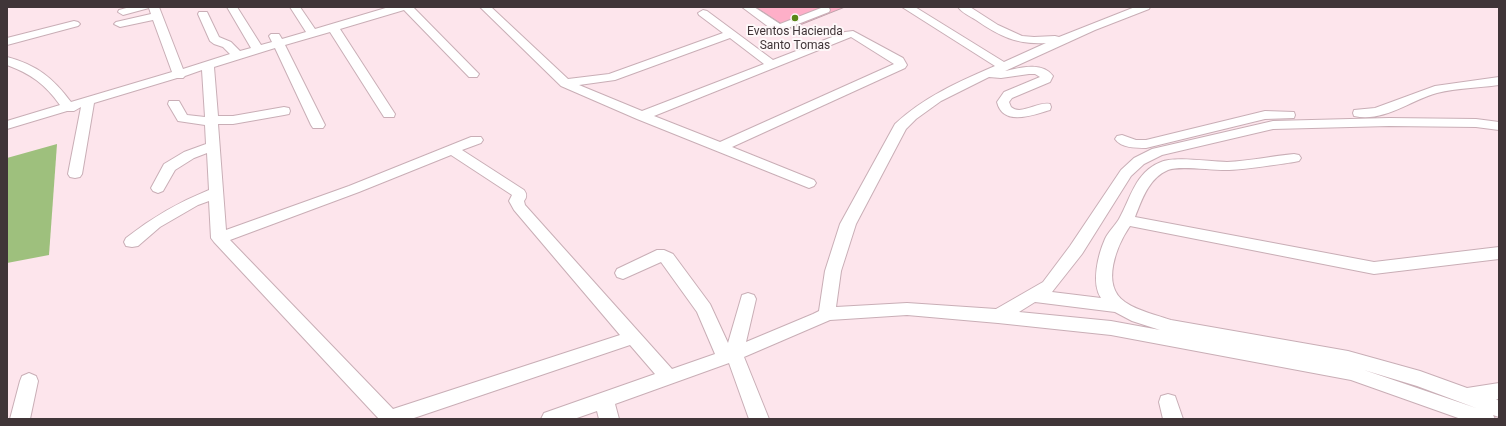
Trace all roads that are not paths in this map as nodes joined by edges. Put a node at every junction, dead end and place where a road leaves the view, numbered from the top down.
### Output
1 (144, 7) edge
2 (232, 7) edge
3 (294, 7) edge
4 (401, 7) edge
5 (407, 7) edge
6 (485, 7) edge
7 (747, 7) edge
8 (907, 7) edge
9 (963, 7) edge
10 (1145, 7) edge
11 (825, 10) dead end
12 (156, 11) edge
13 (369, 11) edge
14 (123, 12) dead end
15 (703, 13) dead end
16 (203, 14) dead end
17 (74, 24) dead end
18 (120, 24) dead end
19 (333, 28) junction
20 (312, 34) junction
21 (731, 34) junction
22 (1065, 38) junction
23 (7, 42) edge
24 (279, 44) junction
25 (256, 45) junction
26 (238, 56) junction
27 (7, 62) edge
28 (773, 65) junction
29 (208, 66) junction
30 (1004, 66) junction
31 (987, 73) junction
32 (473, 74) dead end
33 (179, 75) junction
34 (611, 77) junction
35 (1499, 81) edge
36 (565, 83) junction
37 (1484, 83) junction
38 (1499, 86) edge
39 (603, 100) junction
40 (88, 102) junction
41 (174, 104) dead end
42 (1045, 107) dead end
43 (69, 108) junction
44 (284, 111) dead end
45 (389, 114) dead end
46 (642, 116) junction
47 (1383, 117) junction
48 (212, 120) junction
49 (7, 125) edge
50 (318, 125) dead end
51 (1499, 126) edge
52 (1122, 139) dead end
53 (476, 140) dead end
54 (213, 146) junction
55 (721, 147) junction
56 (452, 150) junction
57 (1294, 158) dead end
58 (75, 174) dead end
59 (809, 183) dead end
60 (158, 188) dead end
61 (216, 193) junction
62 (1126, 220) junction
63 (219, 238) junction
64 (132, 242) dead end
65 (1499, 253) edge
66 (623, 273) dead end
67 (1033, 296) junction
68 (748, 299) dead end
69 (1118, 306) junction
70 (827, 314) junction
71 (998, 316) junction
72 (634, 337) junction
73 (729, 356) junction
74 (668, 377) junction
75 (29, 381) dead end
76 (1499, 391) edge
77 (1467, 396) junction
78 (604, 400) junction
79 (1499, 409) edge
80 (390, 418) edge
81 (20, 419) edge
82 (550, 419) edge
83 (609, 419) edge
84 (759, 419) edge
85 (1485, 419) edge

1 - 14 street
2 - 25 street
3 - 20 street
4 - 13 street
5 - 32 street
6 - 36 street
7 - 11 street
8 - 30 street
9 - 22 street
10 - 22 street
12 - 18 street
12 - 33 street
13 - 19 street
15 - 21 street
16 - 26 street
17 - 23 street
19 - 20 street
19 - 45 street
20 - 24 street
21 - 28 street
21 - 34 street
22 - 30 street
24 - 25 street
24 - 50 street
25 - 26 street
26 - 29 street
27 - 43 street
28 - 46 street
28 - 55 street
29 - 33 street
29 - 48 street
30 - 31 street
31 - 42 street
31 - 70 street
33 - 40 street
34 - 36 street
34 - 39 street
35 - 37 street
36 - 39 street
37 - 38 street
37 - 47 street
39 - 46 street
40 - 43 street
40 - 58 street
41 - 48 street
43 - 49 street
44 - 48 street
46 - 55 street
47 - 51 street
47 - 52 street
47 - 67 street
48 - 54 street
53 - 56 street
54 - 60 street
54 - 61 street
55 - 59 street
56 - 63 street
56 - 72 street
57 - 62 street
61 - 63 street
61 - 64 street
62 - 65 street
62 - 69 street
63 - 80 street
66 - 73 street
67 - 69 street
67 - 71 street
68 - 73 street
69 - 77 street
70 - 71 street
70 - 73 street
71 - 85 street
72 - 74 street
72 - 80 street
73 - 74 street
73 - 84 street
74 - 78 street
75 - 81 street
76 - 77 street
77 - 79 street
78 - 82 street
78 - 83 street

